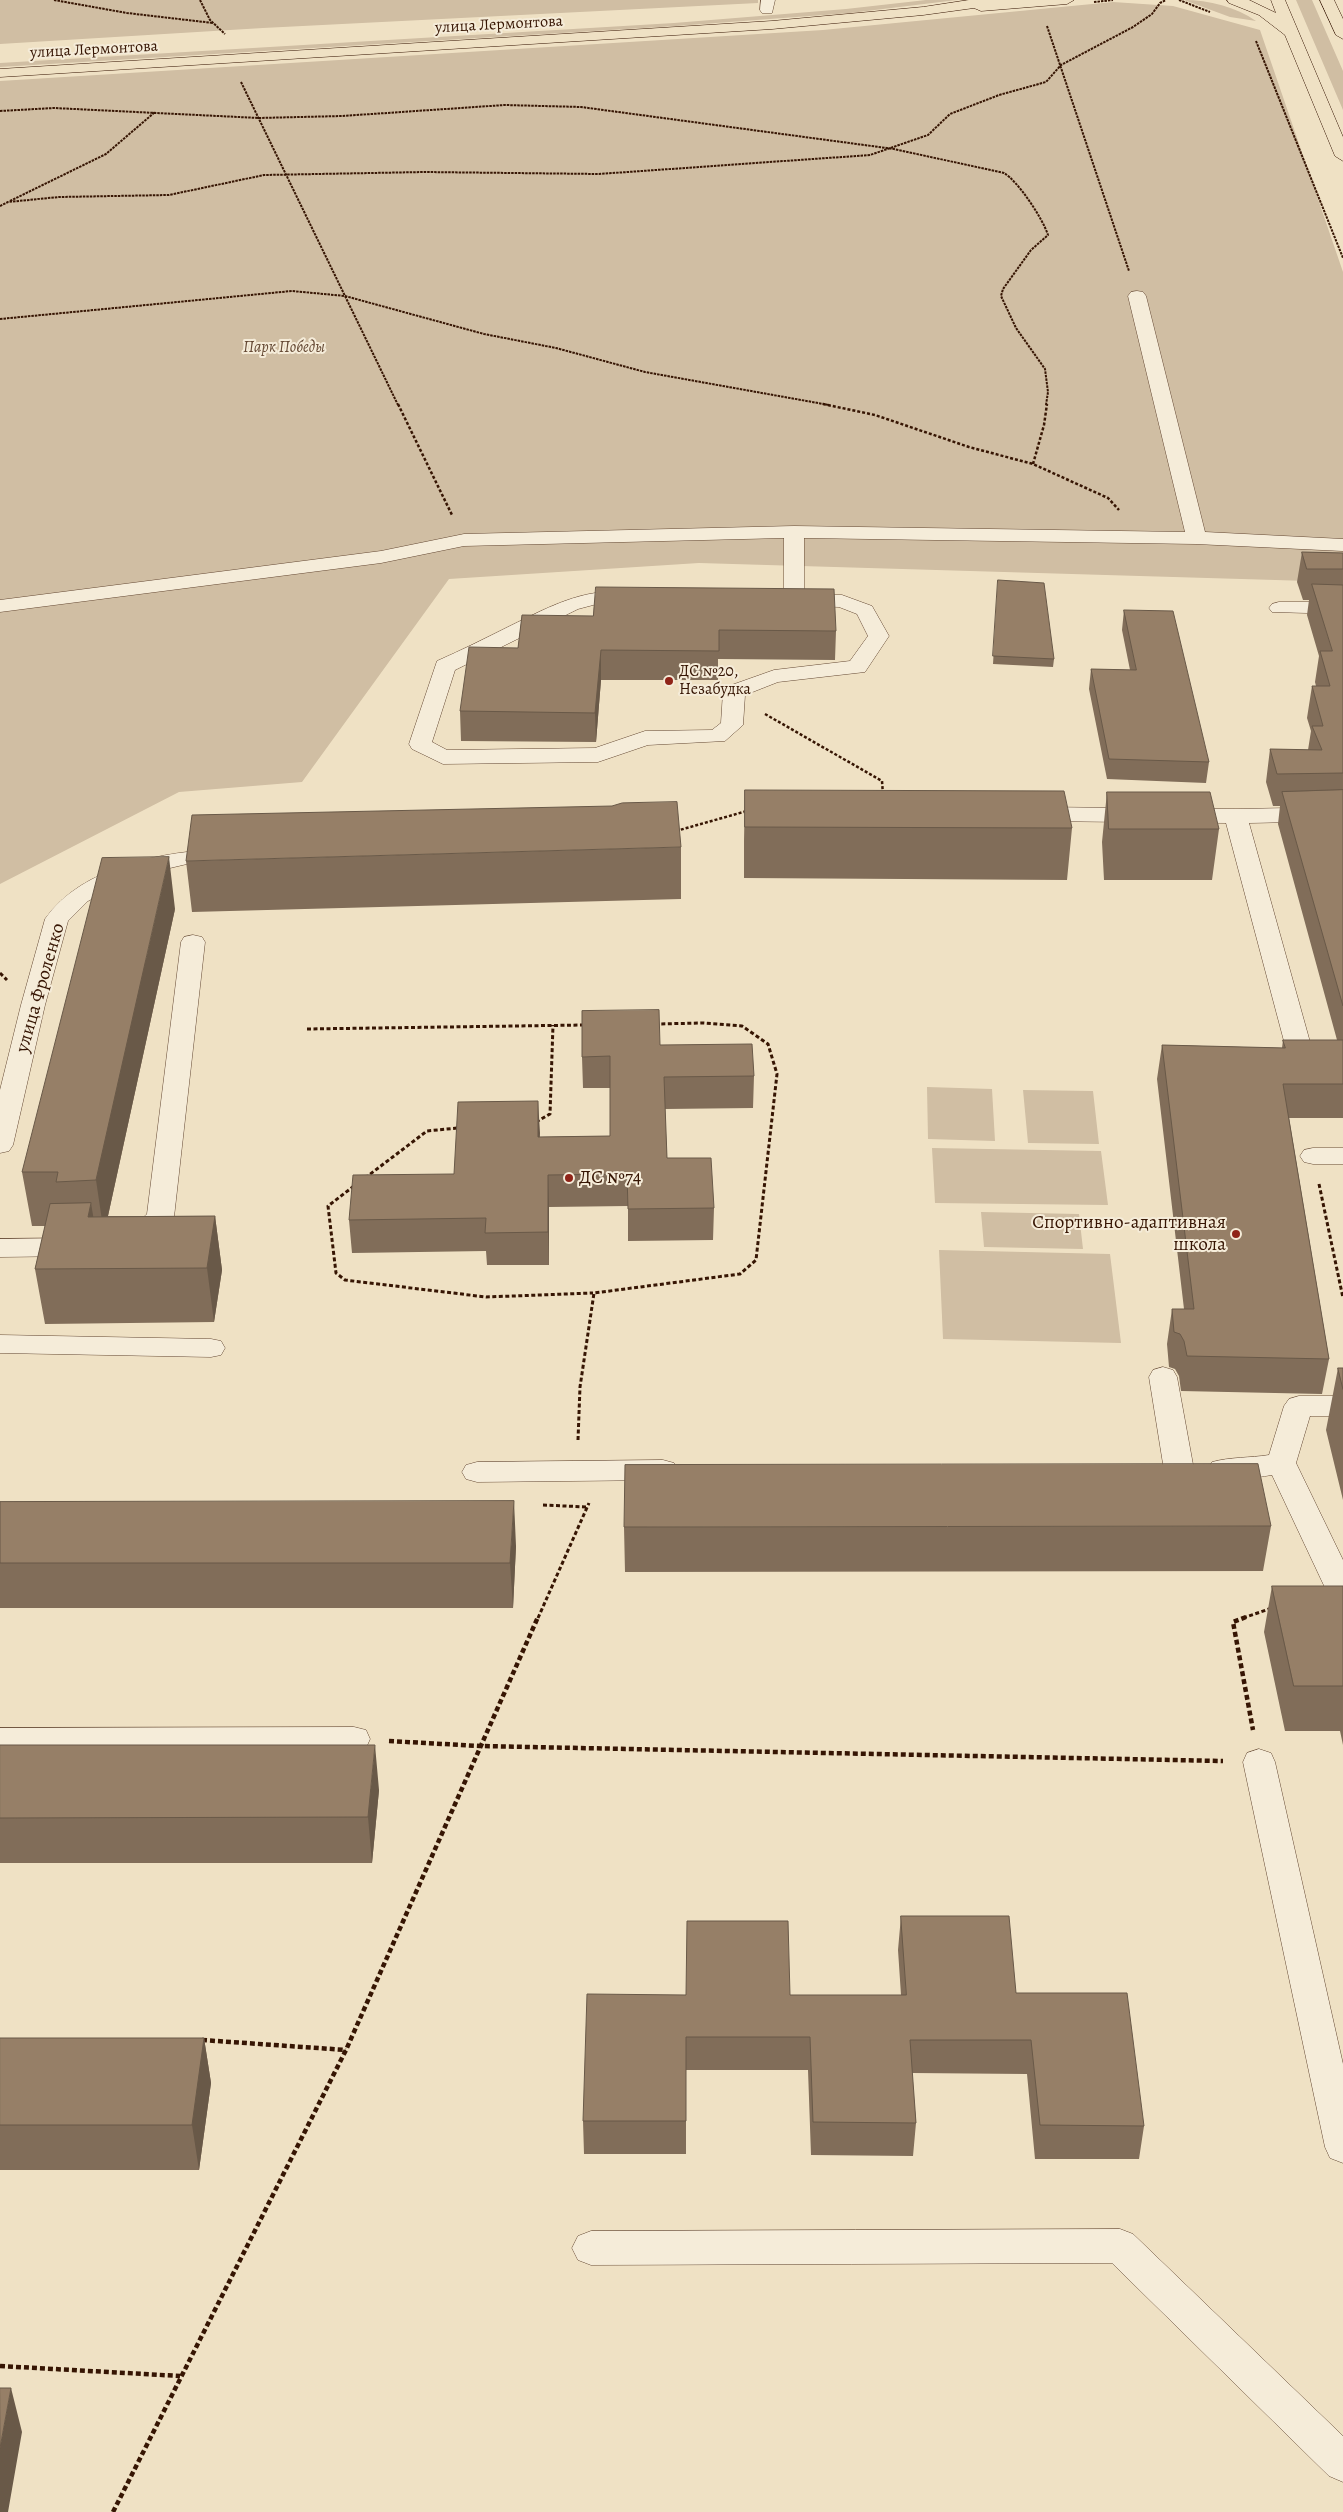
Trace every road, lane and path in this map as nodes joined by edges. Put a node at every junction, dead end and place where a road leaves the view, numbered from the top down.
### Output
1 (54, 0) edge
2 (200, 0) edge
3 (998, 0) edge
4 (1067, 0) edge
5 (1166, 0) edge
6 (1179, 0) edge
7 (1234, 0) edge
8 (1278, 0) edge
9 (1328, 0) edge
10 (851, 3) dead end
11 (823, 6) dead end
12 (763, 7) edge
13 (785, 9) dead end
14 (710, 14) dead end
15 (1213, 14) dead end
16 (855, 18) junction
17 (212, 23) junction
18 (1046, 24) dead end
19 (382, 34) dead end
20 (1293, 35) junction
21 (1343, 35) edge
22 (227, 36) dead end
23 (1256, 41) dead end
24 (233, 58) junction
25 (1061, 65) junction
26 (0, 73) edge
27 (0, 111) edge
28 (155, 112) junction
29 (259, 118) junction
30 (894, 149) junction
31 (1343, 156) edge
32 (286, 175) junction
33 (8, 202) junction
34 (0, 204) edge
35 (1343, 258) edge
36 (345, 296) junction
37 (1137, 296) joint
38 (0, 319) edge
39 (1033, 464) junction
40 (1121, 512) dead end
41 (794, 532) junction
42 (1196, 538) junction
43 (464, 540) junction
44 (1343, 545) edge
45 (656, 599) edge
46 (0, 606) edge
47 (1279, 608) dead end
48 (1343, 608) edge
49 (734, 697) junction
50 (883, 796) edge
51 (750, 810) edge
52 (1012, 814) edge
53 (1343, 814) edge
54 (1236, 816) junction
55 (668, 833) edge
56 (246, 856) edge
57 (193, 942) dead end
58 (646, 1024) edge
59 (553, 1025) junction
60 (590, 1025) edge
61 (306, 1029) dead end
62 (1302, 1060) edge
63 (534, 1123) edge
64 (466, 1128) edge
65 (0, 1145) edge
66 (1313, 1156) joint
67 (1343, 1156) edge
68 (0, 1248) edge
69 (594, 1293) junction
70 (1343, 1298) edge
71 (0, 1344) edge
72 (212, 1348) dead end
73 (1163, 1377) dead end
74 (1343, 1406) edge
75 (1281, 1463) junction
76 (590, 1470) junction
77 (693, 1470) edge
78 (1149, 1470) edge
79 (1179, 1470) junction
80 (477, 1472) dead end
81 (1343, 1592) edge
82 (1277, 1606) edge
83 (354, 1739) joint
84 (0, 1740) edge
85 (480, 1746) junction
86 (1259, 1762) junction
87 (195, 2039) edge
88 (346, 2050) junction
89 (1343, 2147) edge
90 (591, 2248) dead end
91 (0, 2366) edge
92 (180, 2376) junction
93 (1343, 2463) edge
94 (113, 2512) edge

1 - 17 path
2 - 17 path
3 - 16 main road, улица Лермонтова
4 - 16 main road
5 - 25 path
6 - 15 path
7 - 20 main road
8 - 20 main road
9 - 21 main road
10 - 11 main road
12 - 13 main road
14 - 19 main road, улица Лермонтова
16 - 24 main road, улица Лермонтова
17 - 22 path
18 - 25 path
20 - 31 main road
23 - 35 path
24 - 26 main road, улица Лермонтова
24 - 29 path
25 - 30 path
25 - 37 path
27 - 28 path
28 - 29 path
28 - 33 path
29 - 30 path
29 - 32 path
30 - 32 path
30 - 39 path
32 - 33 path
32 - 36 path
33 - 34 path
36 - 38 path
36 - 39 path
36 - 43 path
37 - 42 street
39 - 40 path
41 - 42 street
41 - 43 street
41 - 49 street
42 - 44 street
43 - 46 street
45 - 49 street
47 - 48 street
49 - 50 path
51 - 55 path
52 - 54 street
53 - 54 street
54 - 62 street
56 - 65 street, улица Фроленко
57 - 68 street
58 - 69 path
59 - 60 path
59 - 61 path
59 - 63 path
64 - 69 path
66 - 67 street
66 - 70 path
69 - 76 path
71 - 72 street
73 - 79 street
74 - 75 street
75 - 79 street
75 - 81 street
76 - 77 street
76 - 80 street
76 - 85 path
78 - 79 street
82 - 86 path
83 - 84 street
83 - 85 path
85 - 86 path
85 - 88 path
86 - 89 street
87 - 88 path
88 - 92 path
90 - 93 street
91 - 92 path
92 - 94 path

